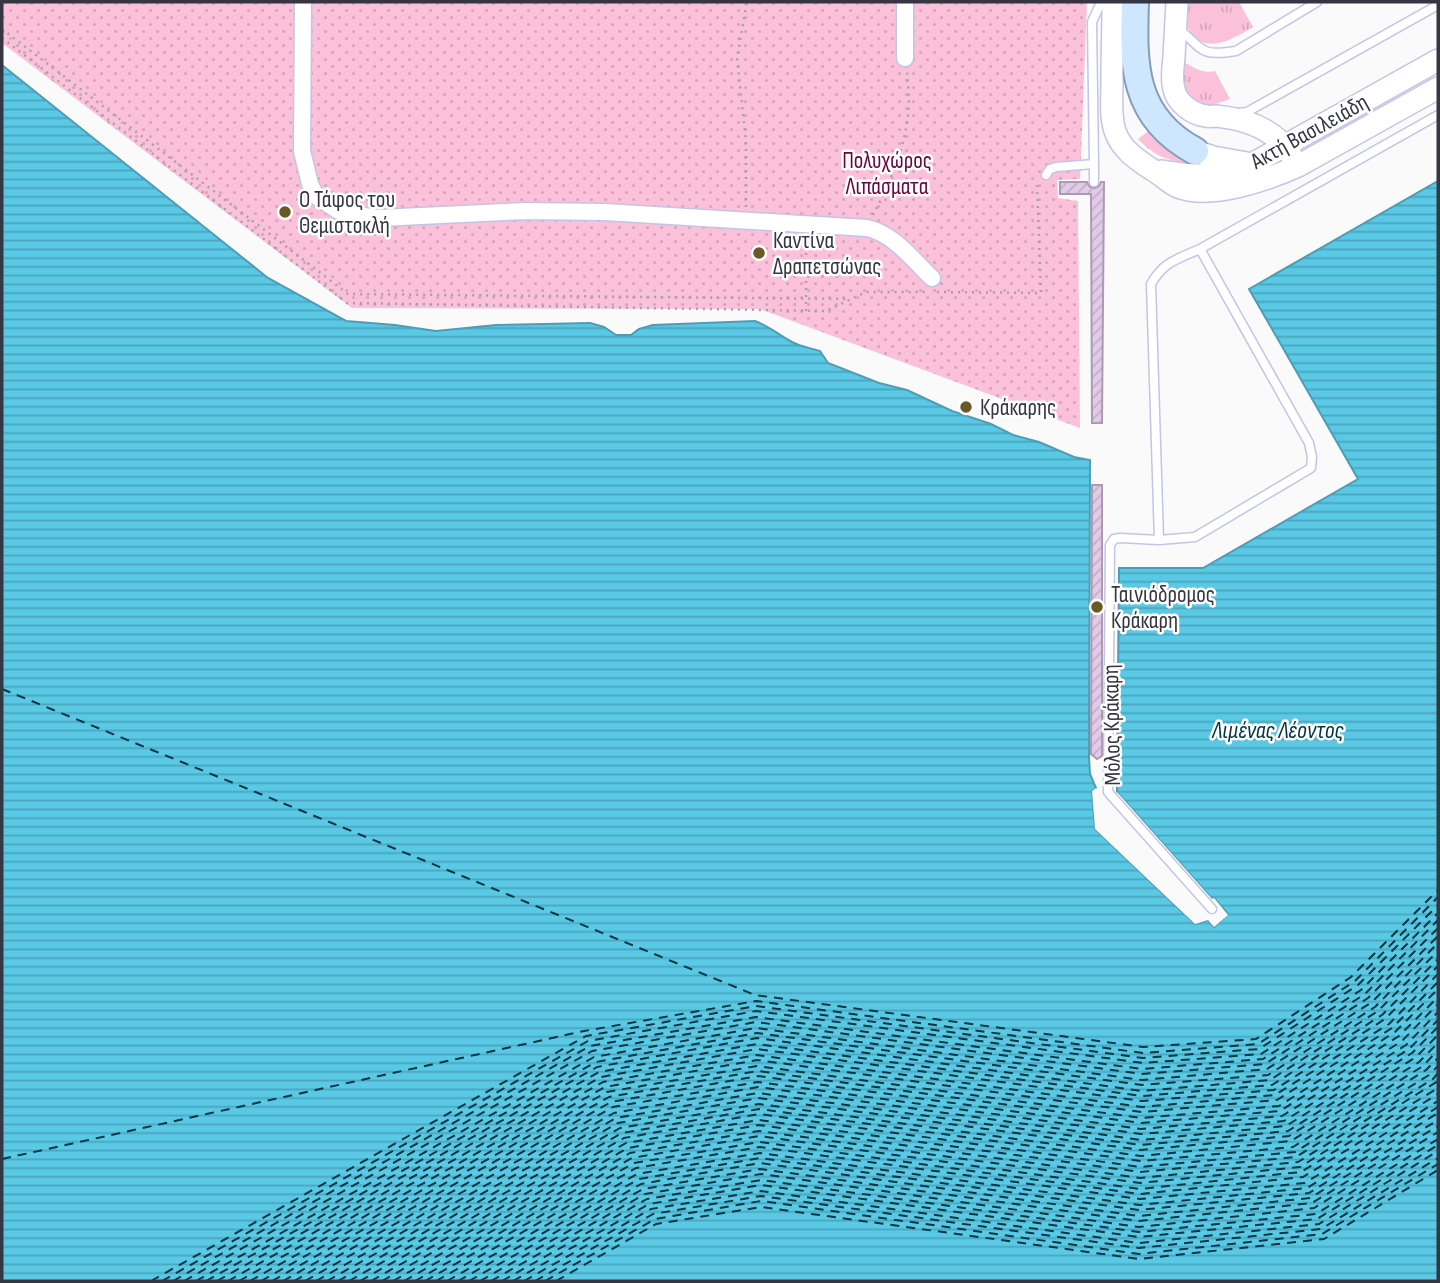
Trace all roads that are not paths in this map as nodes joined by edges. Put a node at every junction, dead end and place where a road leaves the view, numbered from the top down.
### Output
1 (303, 2) edge
2 (905, 2) edge
3 (1101, 2) edge
4 (1113, 2) edge
5 (1135, 2) edge
6 (1177, 2) edge
7 (1317, 2) edge
8 (1438, 5) edge
9 (1176, 27) junction
10 (905, 58) road end
11 (1438, 60) edge
12 (1438, 88) edge
13 (1438, 115) edge
14 (1215, 116) junction
15 (1285, 145) junction
16 (1195, 150) joint
17 (1094, 164) junction
18 (1252, 164) junction
19 (1297, 166) junction
20 (1153, 169) junction
21 (1046, 175) dead end
22 (1094, 182) dead end
23 (1311, 188) junction
24 (1200, 249) junction
25 (932, 278) dead end
26 (1159, 540) junction
27 (1212, 909) dead end

1 - 25 street
2 - 10 street
3 - 17 lane
4 - 20 street
5 - 16 main road
6 - 9 street
7 - 9 lane
8 - 14 lane
9 - 14 street
11 - 15 street, Ακτή Βασιλειάδη
12 - 19 street, Ακτή Βασιλειάδη
13 - 23 lane
14 - 15 street
15 - 18 street, Ακτή Βασιλειάδη
15 - 19 street
16 - 18 street
17 - 21 lane
17 - 22 lane
18 - 20 street, Ακτή Βασιλειάδη
19 - 20 street, Ακτή Βασιλειάδη
19 - 23 lane
23 - 24 lane
24 - 26 lane
24 - 26 lane
26 - 27 lane, Μόλος Κράκαρη

